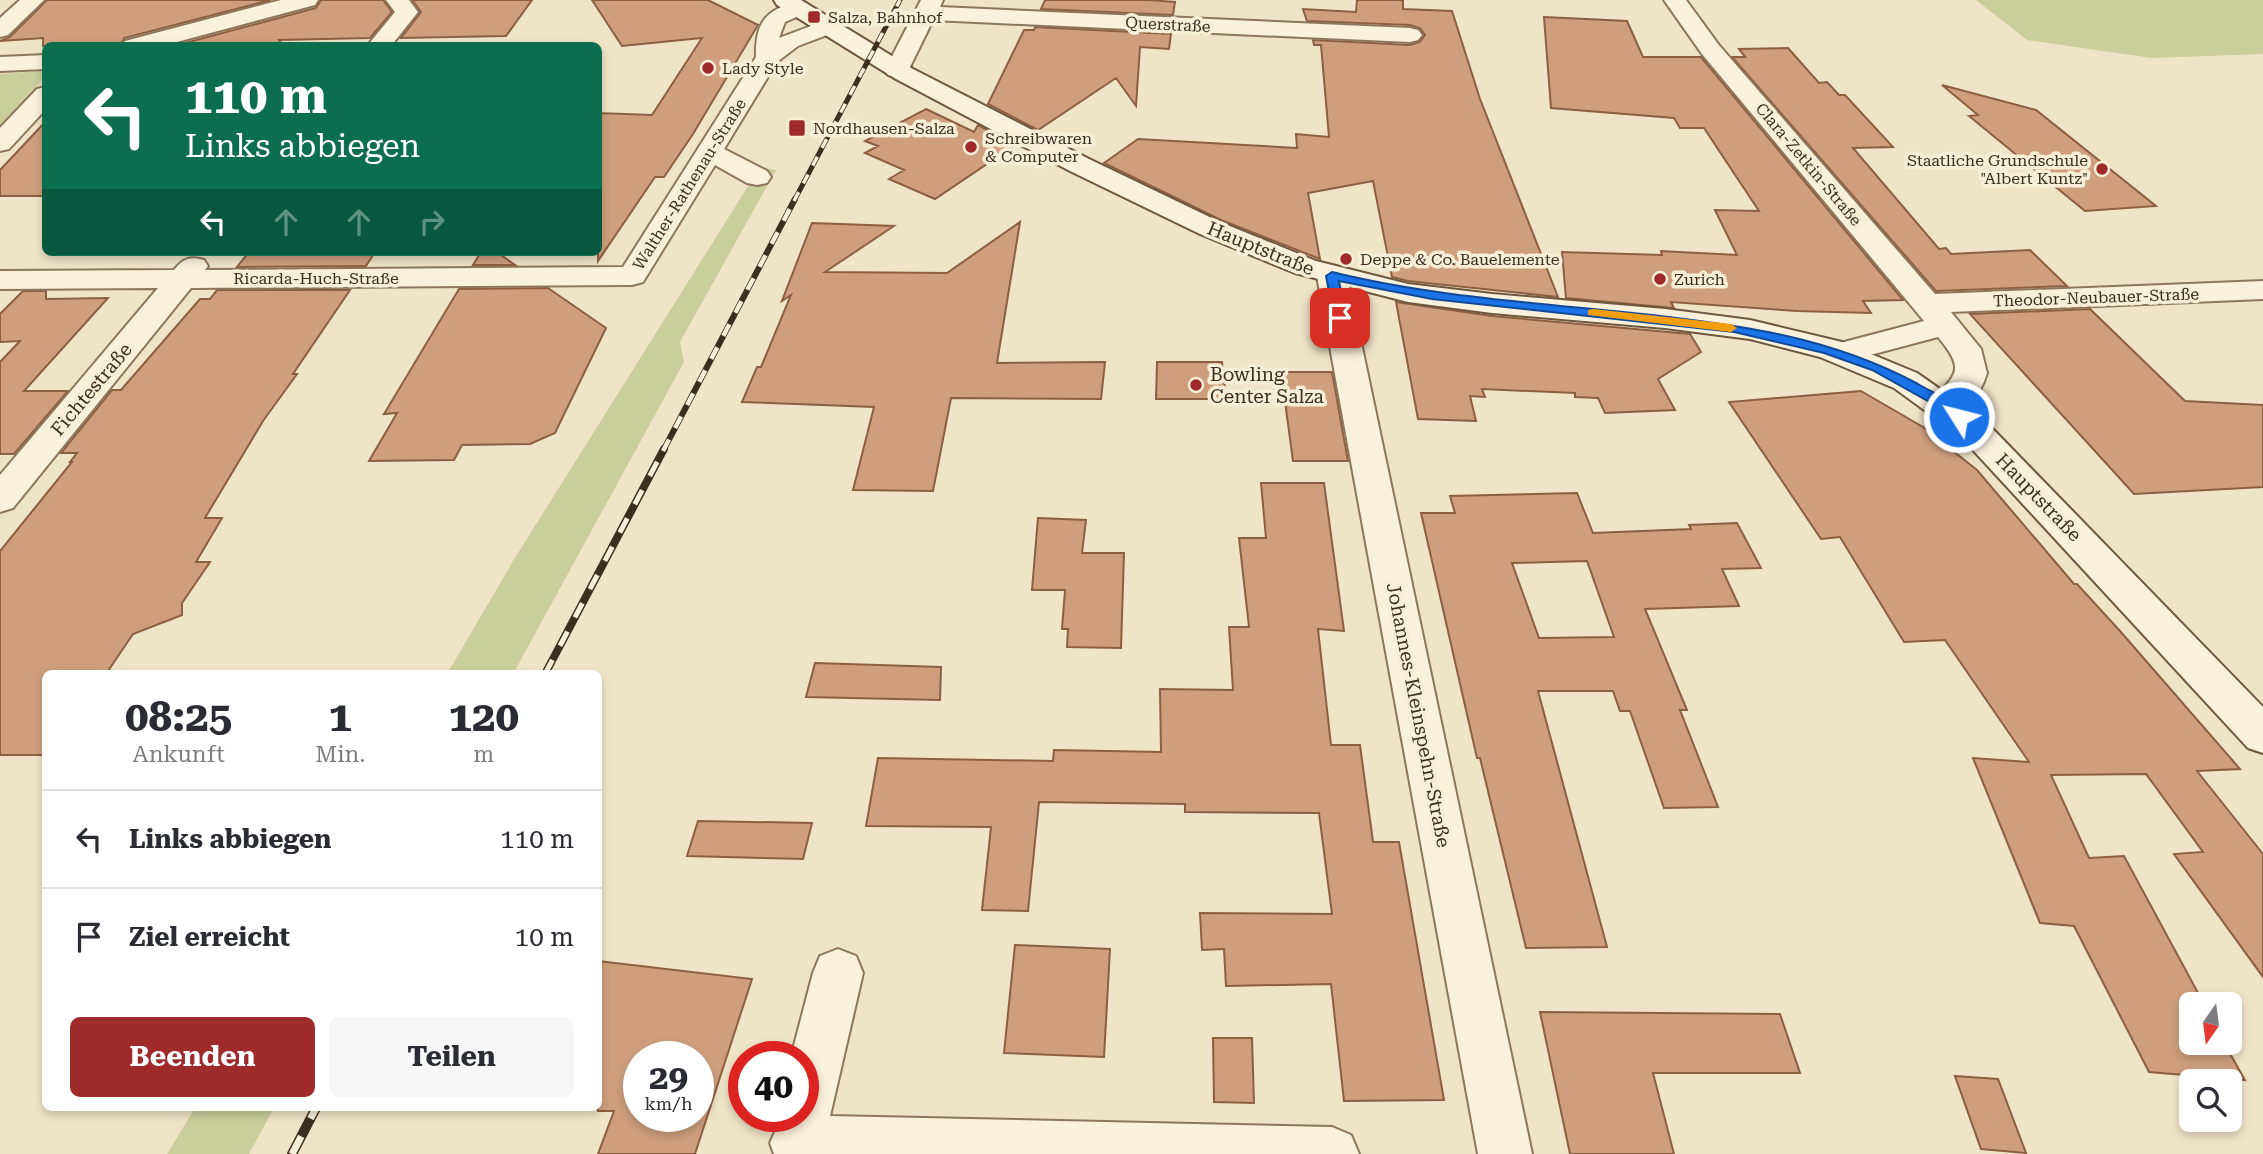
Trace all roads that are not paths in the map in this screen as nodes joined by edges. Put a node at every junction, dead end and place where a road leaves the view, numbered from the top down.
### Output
1 (33, 0) edge
2 (307, 0) edge
3 (397, 0) edge
4 (1675, 0) edge
5 (791, 4) edge
6 (929, 6) edge
7 (827, 27) junction
8 (0, 30) edge
9 (1410, 35) dead end
10 (148, 42) edge
11 (382, 42) edge
12 (768, 57) junction
13 (42, 62) edge
14 (0, 64) edge
15 (897, 70) junction
16 (42, 98) edge
17 (0, 143) edge
18 (711, 152) junction
19 (757, 177) dead end
20 (201, 256) edge
21 (632, 276) joint
22 (1332, 276) junction
23 (182, 278) junction
24 (0, 280) edge
25 (2263, 290) edge
26 (1937, 315) junction
27 (1840, 353) junction
28 (1947, 406) junction
29 (0, 499) edge
30 (2263, 735) edge
31 (838, 973) dead end
32 (819, 1050) edge
33 (799, 1132) edge
34 (1332, 1154) edge
35 (1506, 1154) edge

1 - 8 street
2 - 10 street
3 - 11 street
4 - 26 street, Clara-Zetkin-Straße
5 - 7 street, Hauptstraße
5 - 12 street, Walther-Rathenau-Straße
6 - 9 street, Querstraße
6 - 15 street
7 - 12 street, Walther-Rathenau-Straße
7 - 15 street, Hauptstraße
12 - 18 street, Walther-Rathenau-Straße
13 - 14 street
15 - 22 street, Hauptstraße
16 - 17 street
18 - 19 street
18 - 21 street, Walther-Rathenau-Straße
20 - 23 street, Fichtestraße
21 - 23 street, Ricarda-Huch-Straße
22 - 27 street, Hauptstraße
22 - 35 street, Johannes-Kleinspehn-Straße
23 - 24 street, Ricarda-Huch-Straße
23 - 29 street, Fichtestraße
25 - 26 street, Theodor-Neubauer-Straße
26 - 27 street
26 - 28 street, Clara-Zetkin-Straße
27 - 28 street, Hauptstraße
28 - 30 street, Hauptstraße
31 - 32 street
33 - 34 street

